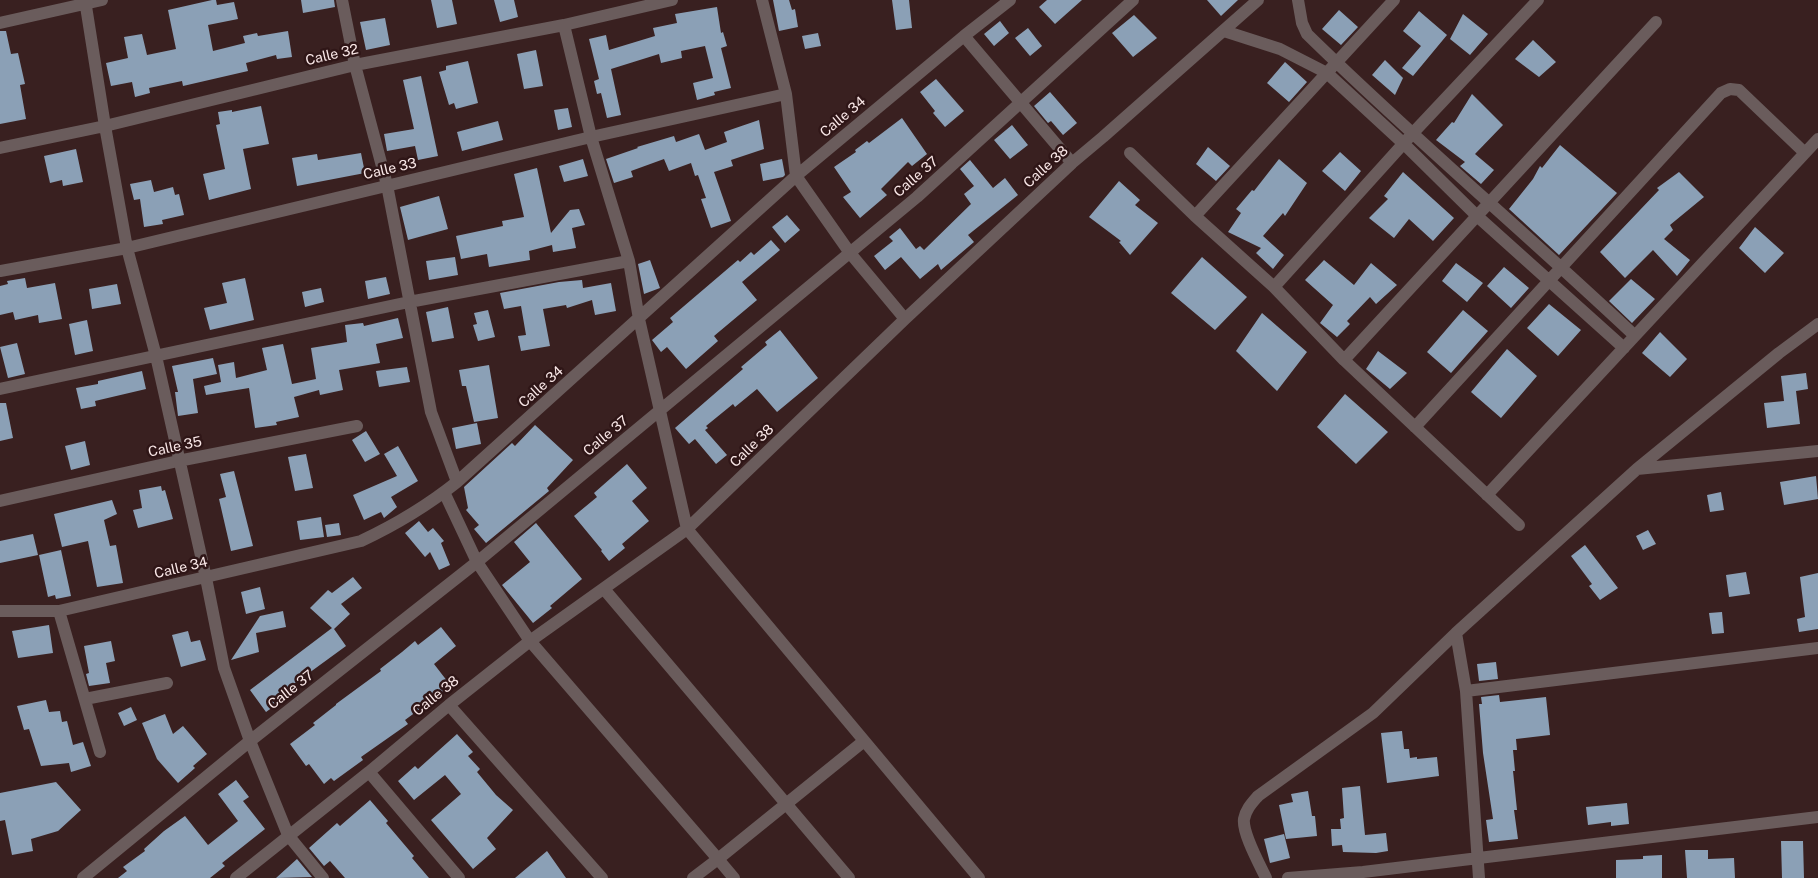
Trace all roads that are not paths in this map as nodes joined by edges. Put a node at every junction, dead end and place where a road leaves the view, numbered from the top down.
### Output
1 (102, 0) edge
2 (342, 0) edge
3 (672, 0) edge
4 (762, 0) edge
5 (992, 0) edge
6 (1133, 0) edge
7 (1258, 0) edge
8 (1298, 0) edge
9 (1394, 0) edge
10 (1538, 0) edge
11 (86, 2) edge
12 (1007, 2) edge
13 (1656, 22) dead end
14 (0, 23) edge
15 (564, 25) junction
16 (1224, 31) junction
17 (964, 36) junction
18 (1336, 63) junction
19 (355, 65) junction
20 (1326, 73) junction
21 (786, 94) junction
22 (1021, 102) junction
23 (105, 126) junction
24 (1413, 133) junction
25 (591, 136) junction
26 (1818, 139) edge
27 (1404, 144) junction
28 (0, 148) edge
29 (1805, 153) junction
30 (1130, 154) dead end
31 (1072, 163) junction
32 (796, 176) junction
33 (387, 185) junction
34 (1488, 202) junction
35 (1195, 216) junction
36 (1477, 216) junction
37 (127, 248) junction
38 (850, 253) junction
39 (629, 260) junction
40 (1562, 267) junction
41 (0, 271) edge
42 (1549, 281) junction
43 (1274, 287) junction
44 (409, 302) junction
45 (639, 318) junction
46 (906, 319) junction
47 (1818, 324) edge
48 (1635, 336) junction
49 (1624, 348) junction
50 (156, 356) junction
51 (1344, 360) junction
52 (0, 389) edge
53 (660, 410) junction
54 (357, 426) dead end
55 (1415, 427) junction
56 (1818, 451) edge
57 (178, 461) junction
58 (1637, 469) junction
59 (457, 482) junction
60 (444, 492) junction
61 (1486, 495) junction
62 (0, 501) edge
63 (1518, 525) dead end
64 (687, 529) junction
65 (477, 562) junction
66 (206, 578) junction
67 (604, 589) junction
68 (0, 611) edge
69 (59, 611) junction
70 (1456, 633) junction
71 (530, 641) junction
72 (1818, 648) edge
73 (167, 683) dead end
74 (1466, 691) junction
75 (85, 699) junction
76 (448, 705) junction
77 (250, 741) junction
78 (864, 741) junction
79 (100, 752) dead end
80 (369, 772) junction
81 (786, 804) junction
82 (1818, 817) edge
83 (288, 835) junction
84 (1478, 857) junction
85 (718, 859) junction
86 (83, 878) edge
87 (236, 878) edge
88 (323, 878) edge
89 (459, 878) edge
90 (602, 878) edge
91 (693, 878) edge
92 (734, 878) edge
93 (849, 878) edge
94 (979, 878) edge
95 (1266, 878) edge
96 (1288, 878) edge
97 (1480, 878) edge

1 - 11 street
2 - 19 street
3 - 15 street, Calle 32
4 - 21 street
5 - 12 street
6 - 22 street, Calle 37
7 - 16 street, Calle 38
8 - 18 street
9 - 18 street
10 - 24 street
11 - 14 street
11 - 23 street
12 - 17 street, Calle 34
13 - 34 street
15 - 19 street, Calle 32
15 - 25 street
16 - 20 street
16 - 31 street, Calle 38
17 - 22 street
17 - 32 street, Calle 34
18 - 20 street
18 - 24 street
19 - 23 street, Calle 32
19 - 33 street
20 - 27 street
20 - 35 street
21 - 25 street, Calle 33
21 - 32 street
22 - 31 street
22 - 38 street, Calle 37
23 - 28 street, Calle 32
23 - 37 street
24 - 27 street
24 - 34 street
25 - 33 street, Calle 33
25 - 39 street
26 - 29 street
27 - 36 street
27 - 43 street
29 - 40 street
29 - 48 street
30 - 35 street
31 - 46 street, Calle 38
32 - 38 street
32 - 45 street, Calle 34
33 - 37 street, Calle 33
33 - 44 street
34 - 36 street
34 - 40 street
35 - 43 street
36 - 42 street
36 - 51 street
37 - 41 street, Calle 33
37 - 50 street
38 - 46 street
38 - 53 street, Calle 37
39 - 44 street
39 - 45 street
40 - 42 street
40 - 48 street
42 - 49 street
42 - 55 street
43 - 51 street
44 - 50 street
44 - 59 street
45 - 53 street
45 - 59 street, Calle 34
46 - 64 street, Calle 38
47 - 58 street
48 - 49 street
49 - 61 street
50 - 52 street
50 - 57 street
51 - 55 street
53 - 64 street
53 - 65 street, Calle 37
54 - 57 street, Calle 35
55 - 61 street
56 - 58 street
57 - 62 street, Calle 35
57 - 66 street
58 - 70 street
59 - 60 street, Calle 34
60 - 65 street
60 - 66 street, Calle 34
61 - 63 street
64 - 67 street, Calle 38
64 - 78 street
65 - 71 street
65 - 77 street, Calle 37
66 - 69 street, Calle 34
66 - 77 street
67 - 71 street, Calle 38
67 - 81 street
68 - 69 street, Calle 34
69 - 75 street
70 - 74 street
70 - 95 street
71 - 76 street, Calle 38
71 - 85 street
72 - 74 street
73 - 75 street
74 - 84 street
75 - 79 street
76 - 80 street, Calle 38
76 - 90 street
77 - 83 street
77 - 86 street, Calle 37
78 - 81 street
78 - 94 street
80 - 83 street, Calle 38
80 - 89 street
81 - 85 street
81 - 93 street
82 - 84 street
83 - 87 street, Calle 38
83 - 88 street
84 - 96 street
84 - 97 street
85 - 91 street
85 - 92 street

